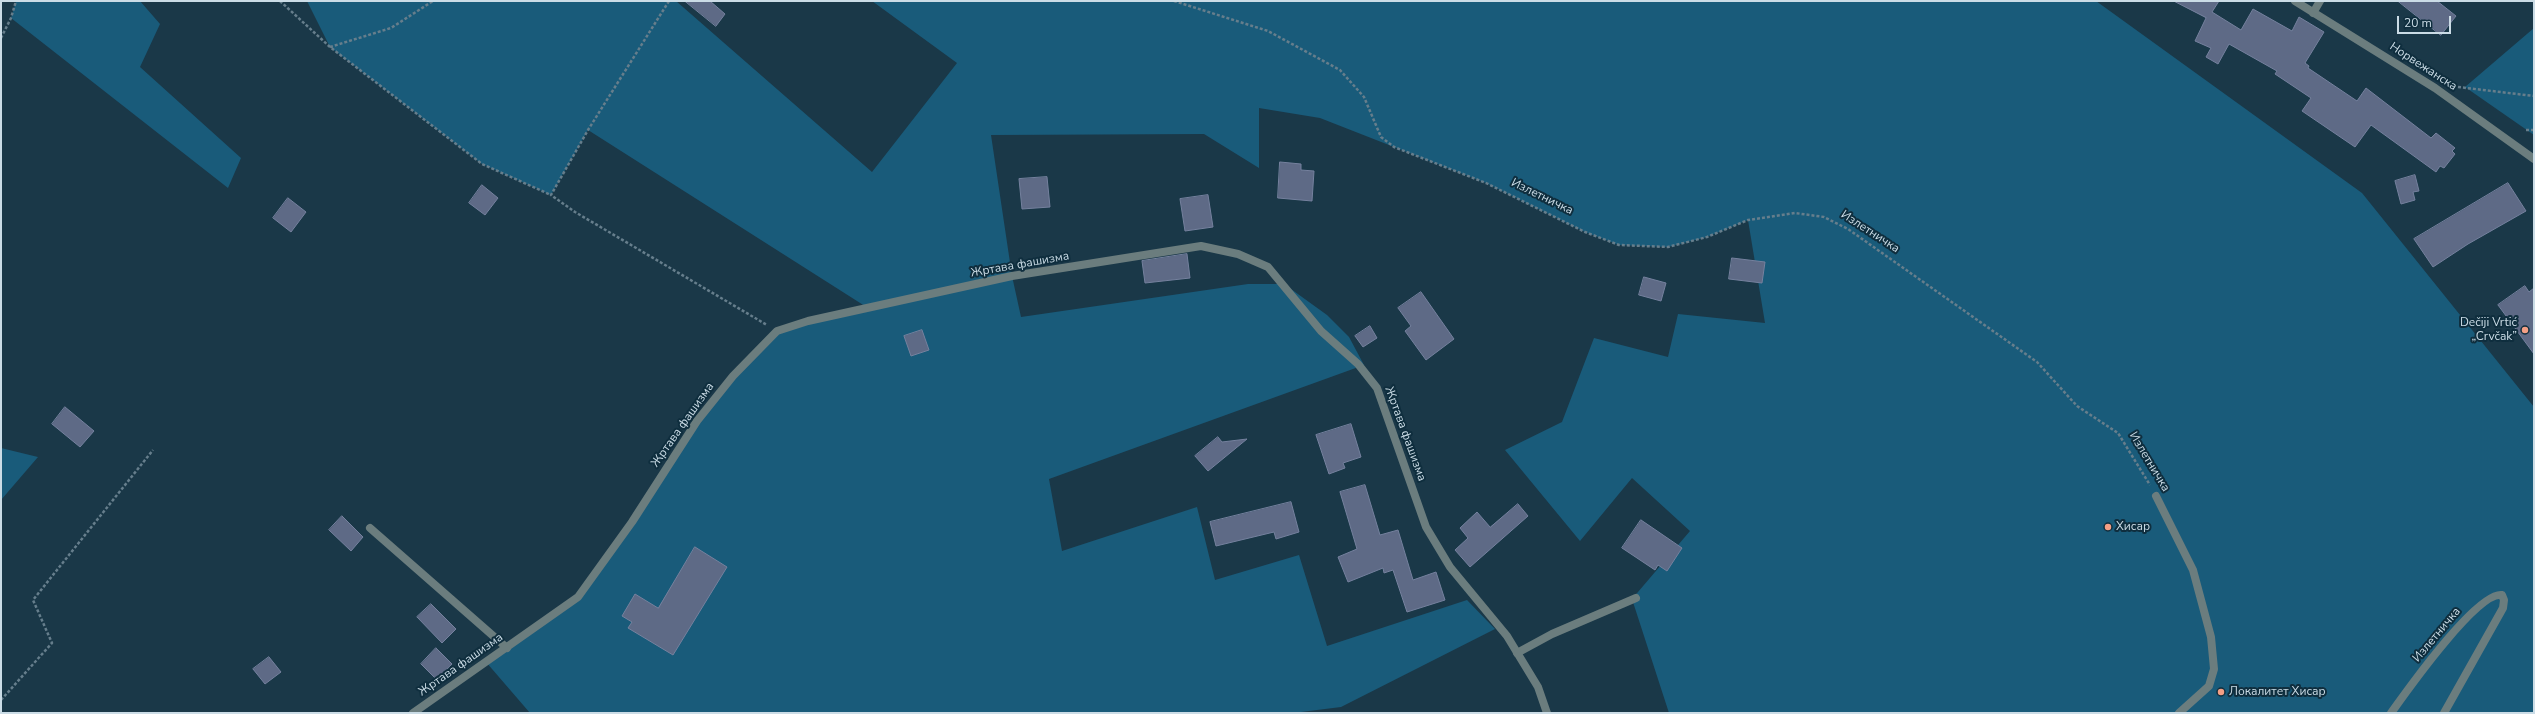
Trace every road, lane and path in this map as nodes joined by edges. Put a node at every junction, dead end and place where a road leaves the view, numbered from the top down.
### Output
1 (16, 1) edge
2 (280, 1) edge
3 (433, 1) edge
4 (668, 1) edge
5 (1174, 1) edge
6 (2295, 1) edge
7 (2320, 1) edge
8 (2313, 13) junction
9 (1, 38) edge
10 (330, 47) junction
11 (2435, 88) junction
12 (2534, 96) edge
13 (2526, 130) dead end
14 (2534, 130) edge
15 (2534, 159) edge
16 (551, 195) junction
17 (777, 331) junction
18 (153, 450) dead end
19 (2156, 496) joint
20 (370, 528) dead end
21 (1636, 598) dead end
22 (508, 648) junction
23 (1517, 653) junction
24 (1, 700) edge
25 (413, 713) edge
26 (1547, 713) edge
27 (2179, 713) edge
28 (2390, 713) edge
29 (2444, 713) edge

1 - 9 path
2 - 10 path
3 - 10 path
4 - 16 path
5 - 19 path, Излетничка
6 - 8 street, Норвежанска
7 - 8 street
8 - 11 street, Норвежанска
10 - 16 path
11 - 12 path
11 - 15 street, Норвежанска
13 - 14 path
16 - 17 path
17 - 22 street, Жртава фашизма
17 - 23 street, Жртава фашизма
18 - 24 path
19 - 27 street, Излетничка
20 - 22 street
21 - 23 street
22 - 25 street, Жртава фашизма
23 - 26 street, Жртава фашизма
28 - 29 street, Излетничка

